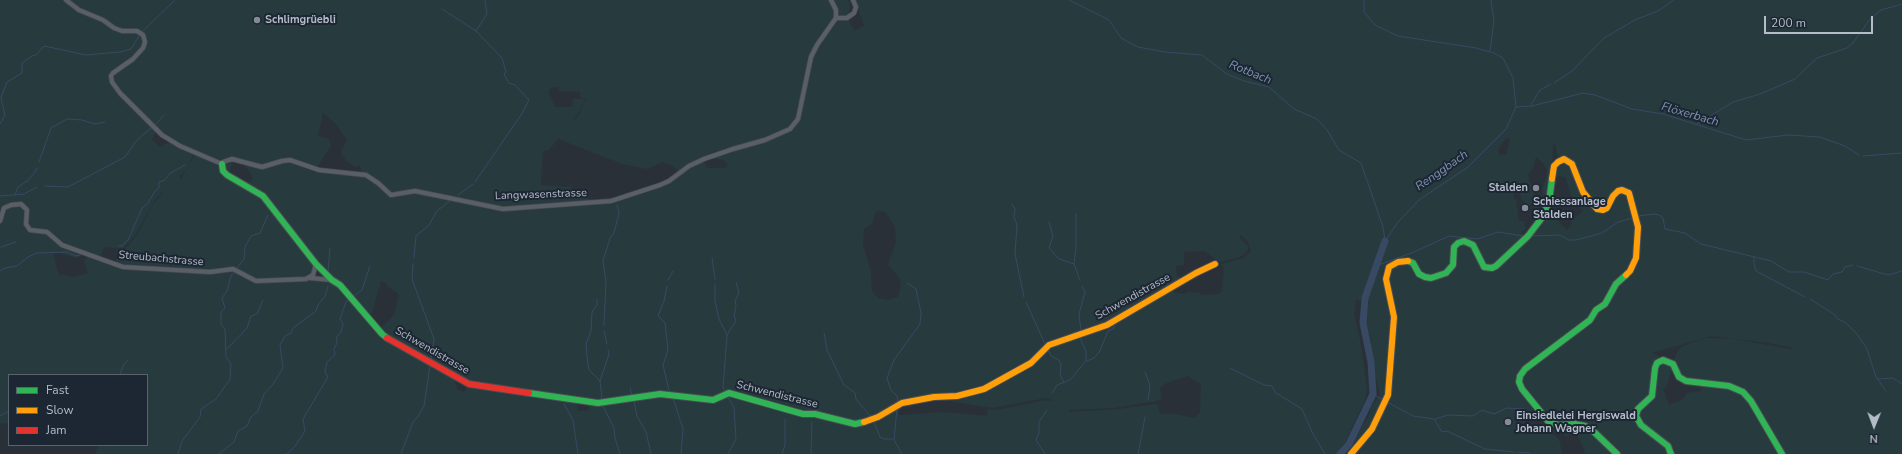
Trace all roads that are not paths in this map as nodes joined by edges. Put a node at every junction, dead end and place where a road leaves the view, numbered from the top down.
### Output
1 (66, 0) edge
2 (831, 0) edge
3 (853, 0) edge
4 (836, 18) junction
5 (222, 164) junction
6 (0, 221) edge
7 (316, 264) junction
8 (1215, 264) dead end
9 (310, 278) junction
10 (332, 280) junction
11 (1351, 454) edge
12 (1617, 454) edge
13 (1671, 454) edge
14 (1782, 454) edge

1 - 5 street
2 - 4 street
3 - 4 street
4 - 5 street, Langwasenstrasse
5 - 7 street
6 - 9 street, Streubachstrasse
7 - 9 street
7 - 10 street, Schwendistrasse
8 - 10 street, Schwendistrasse
9 - 10 street, Streubachstrasse
11 - 12 street
13 - 14 street

